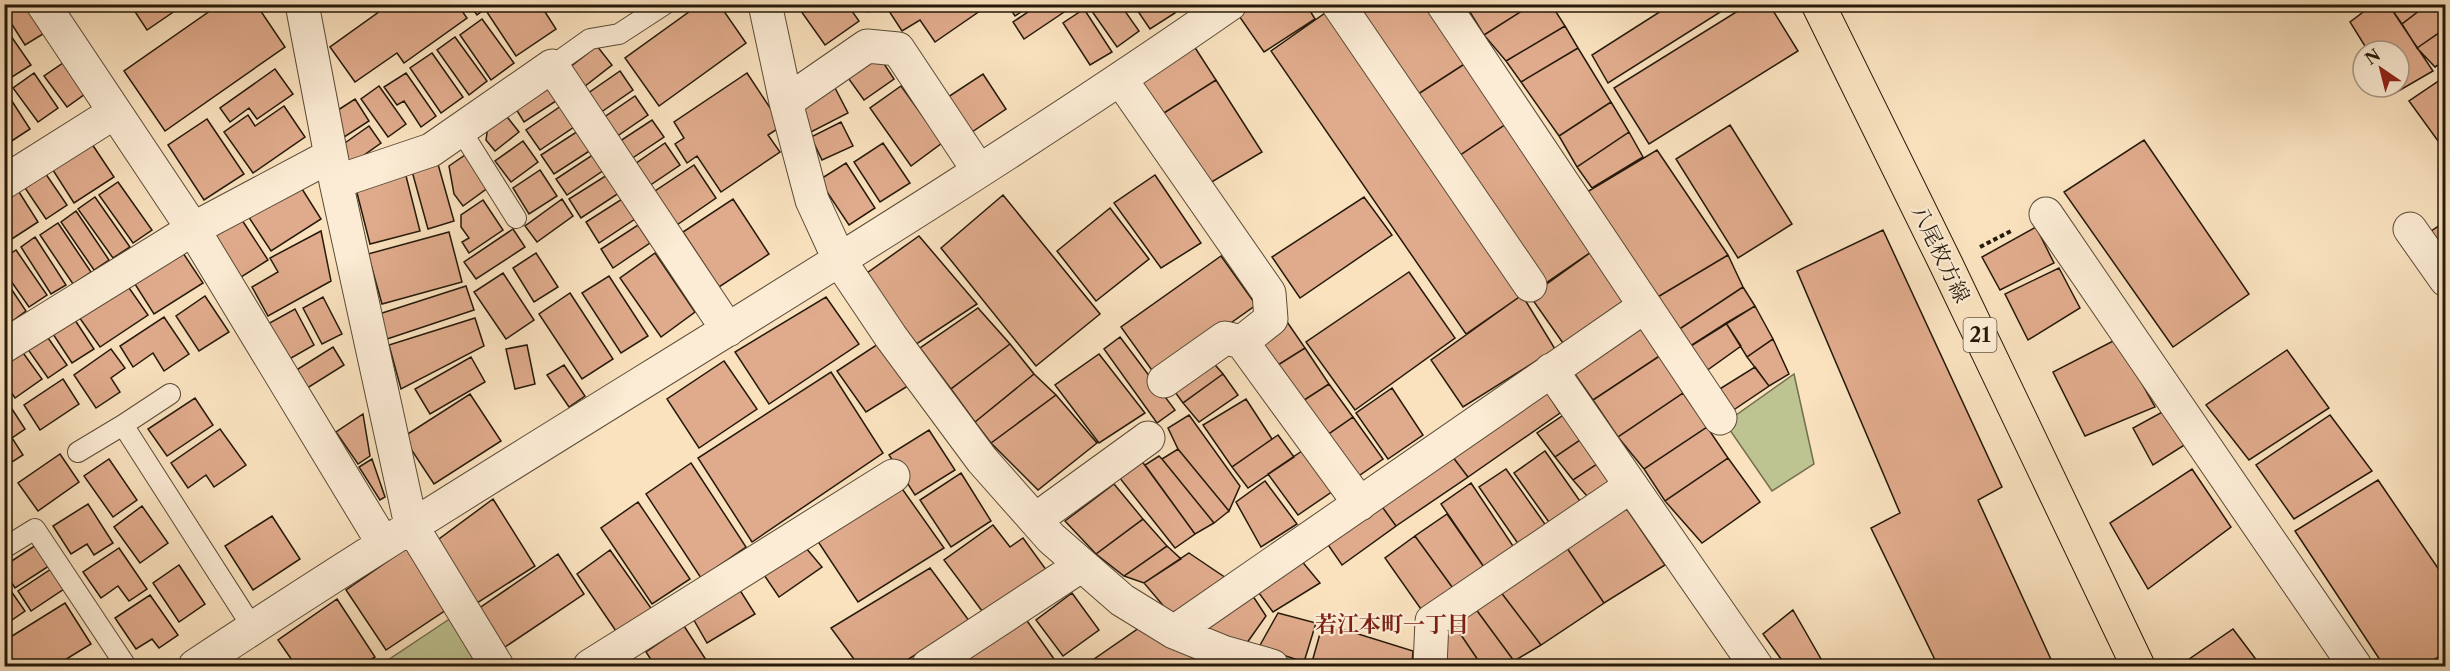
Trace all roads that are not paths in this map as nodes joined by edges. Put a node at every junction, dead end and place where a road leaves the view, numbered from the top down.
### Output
1 (43, 4) edge
2 (302, 4) edge
3 (664, 4) edge
4 (765, 4) edge
5 (1230, 4) edge
6 (1338, 4) edge
7 (1443, 4) edge
8 (1818, 4) edge
9 (552, 66) junction
10 (1121, 80) junction
11 (786, 102) junction
12 (115, 112) junction
13 (460, 129) junction
14 (333, 169) junction
15 (979, 171) junction
16 (4, 182) edge
17 (2046, 214) road end
18 (516, 218) dead end
19 (2410, 229) dead end
20 (193, 230) junction
21 (840, 261) junction
22 (2445, 280) edge
23 (1530, 285) dead end
24 (1645, 306) junction
25 (728, 330) junction
26 (1242, 342) junction
27 (4, 346) edge
28 (1551, 370) junction
29 (1164, 381) dead end
30 (170, 394) dead end
31 (1720, 418) dead end
32 (123, 425) junction
33 (1148, 438) dead end
34 (78, 452) dead end
35 (893, 476) dead end
36 (1631, 486) junction
37 (1360, 504) junction
38 (1035, 520) junction
39 (411, 525) junction
40 (383, 543) junction
41 (4, 548) edge
42 (1082, 565) junction
43 (253, 628) junction
44 (1174, 632) junction
45 (1213, 659) edge
46 (126, 666) edge
47 (195, 666) edge
48 (497, 666) edge
49 (590, 666) edge
50 (928, 666) edge
51 (1272, 666) edge
52 (1430, 666) edge
53 (1756, 666) edge
54 (2138, 666) edge
55 (2355, 666) edge

1 - 12 street
2 - 14 street
3 - 9 lane
4 - 11 street
5 - 10 street
6 - 23 street
7 - 24 street
8 - 54 main road, 八尾枚方線 / 21
9 - 13 street
9 - 25 street
10 - 15 street
10 - 26 street
11 - 15 street
11 - 21 street
12 - 16 street
12 - 20 street
13 - 14 street
13 - 18 lane
14 - 20 street
14 - 39 street
15 - 21 street
17 - 55 street
19 - 22 street
20 - 27 street
20 - 40 street
21 - 25 street
21 - 38 street
24 - 28 street
24 - 31 street
25 - 39 street
26 - 29 street
26 - 37 street
28 - 36 street
28 - 37 street
30 - 32 lane
32 - 34 lane
32 - 43 lane
33 - 38 street
35 - 49 street
36 - 52 street
36 - 53 street
37 - 44 street
38 - 42 street
39 - 40 street
39 - 48 street
40 - 43 street
41 - 46 lane
42 - 44 street
42 - 50 street
43 - 47 street
44 - 45 street
45 - 51 street

